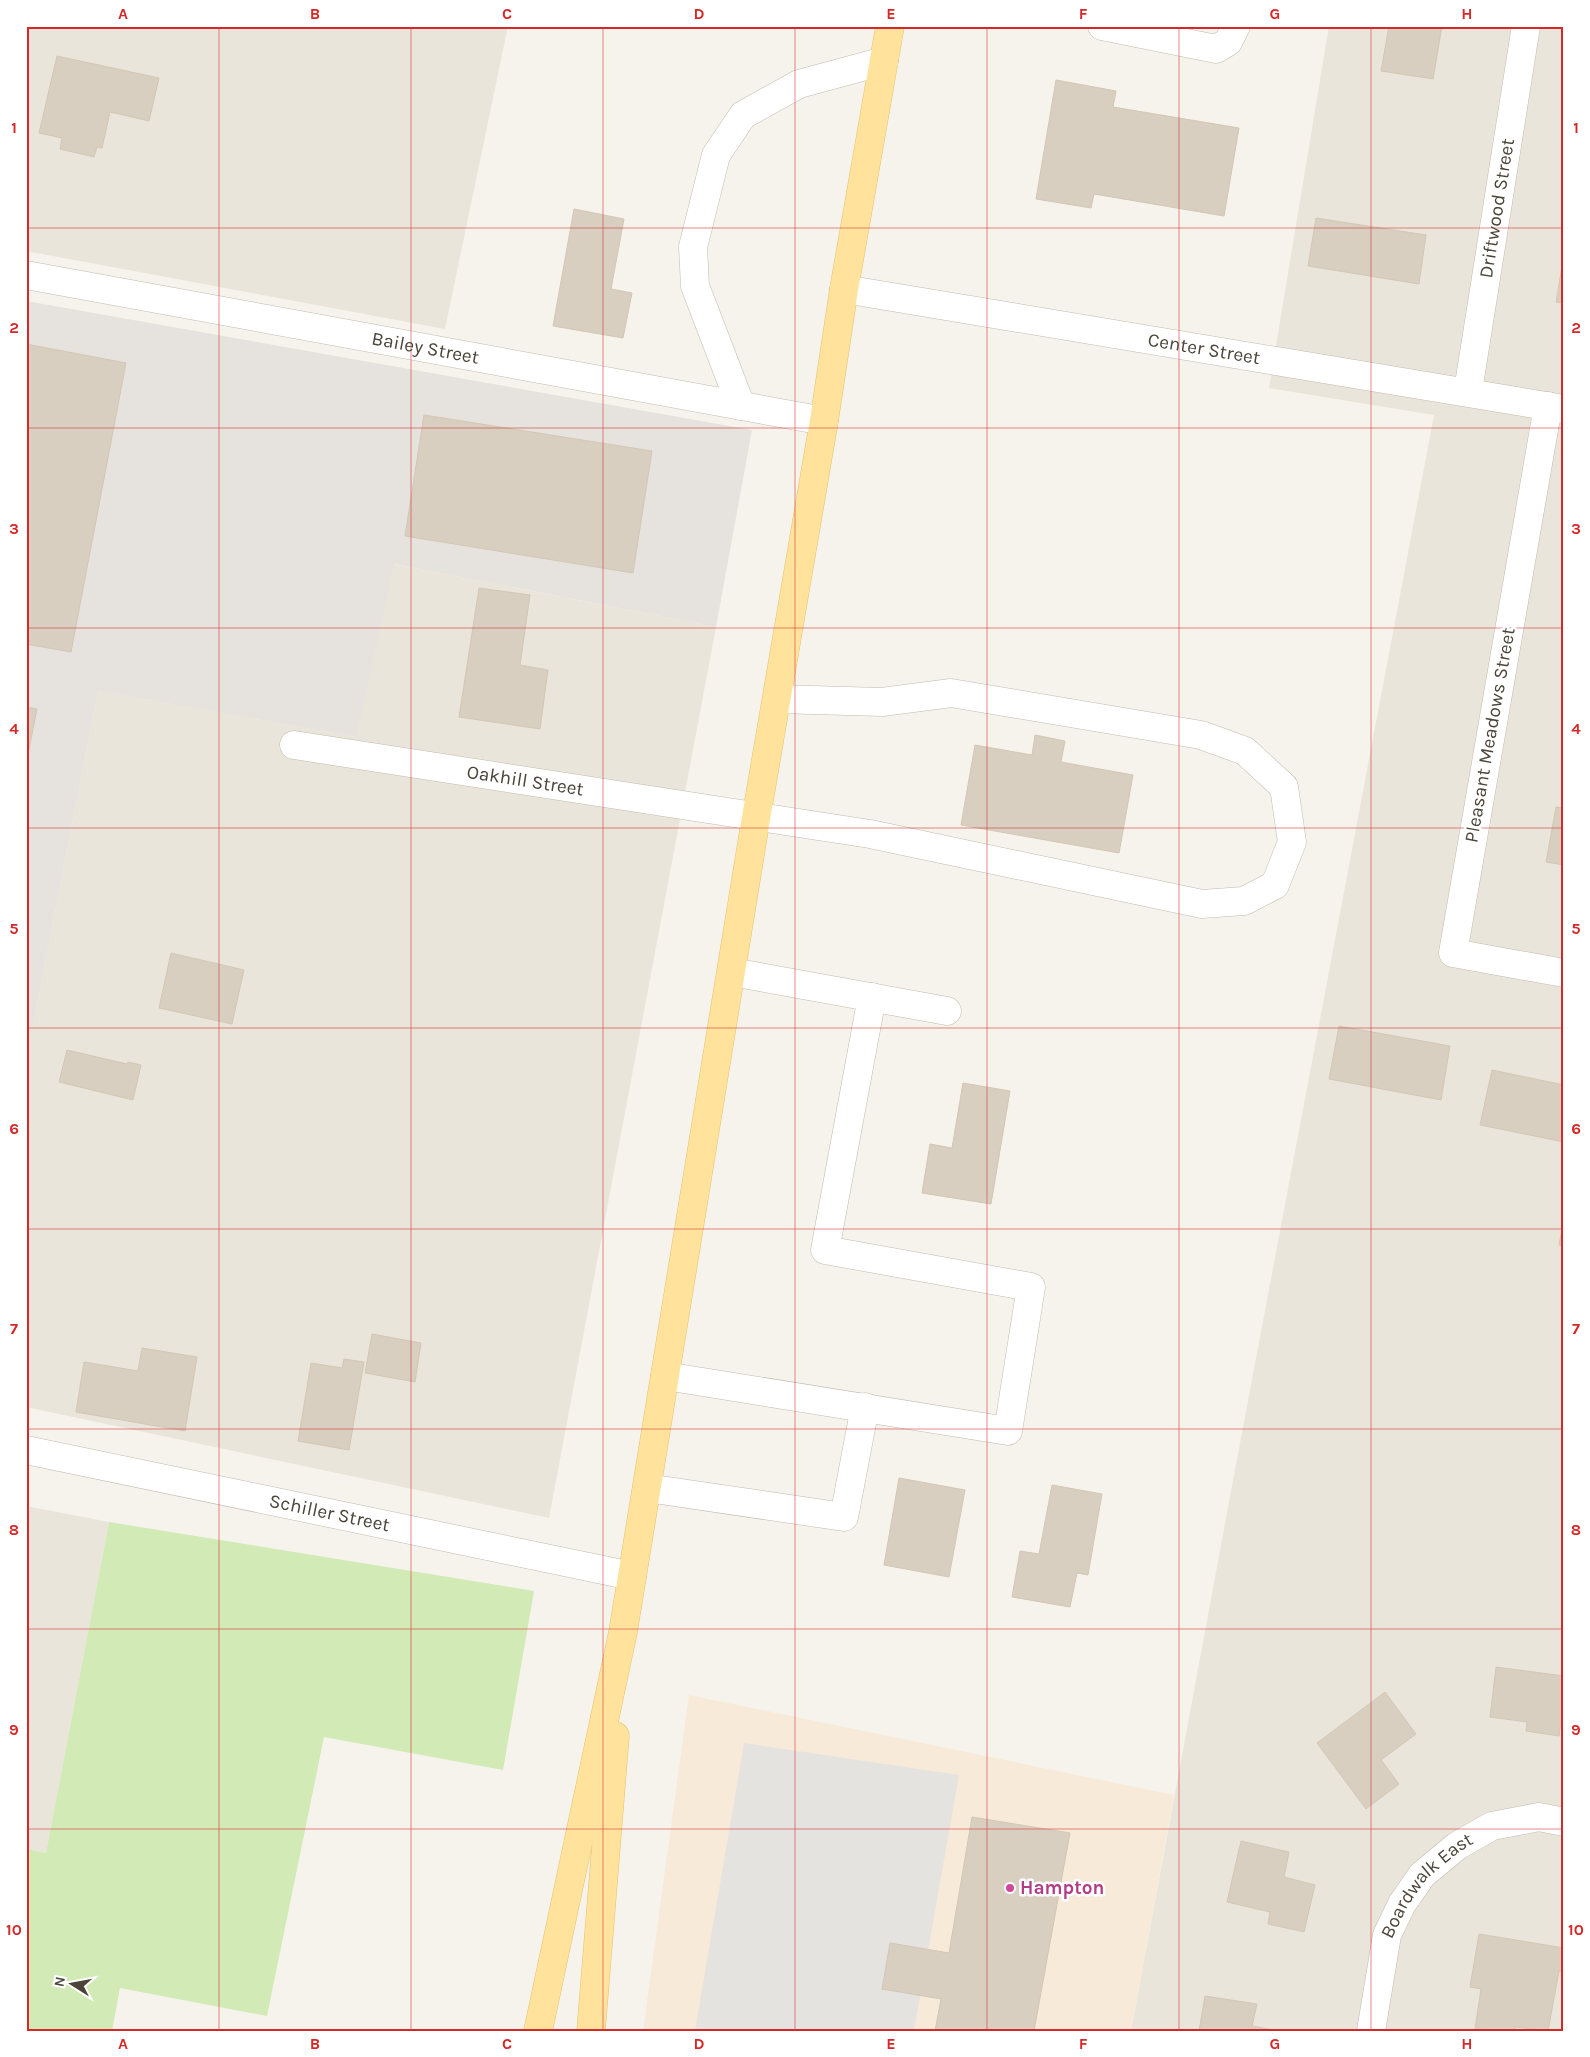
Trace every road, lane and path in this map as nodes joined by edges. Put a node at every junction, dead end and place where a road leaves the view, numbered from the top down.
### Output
1 (890, 26) edge
2 (1102, 26) edge
3 (1236, 26) edge
4 (1526, 26) edge
5 (884, 61) junction
6 (26, 275) edge
7 (844, 289) junction
8 (1468, 391) junction
9 (741, 406) junction
10 (1556, 407) edge
11 (824, 421) junction
12 (777, 699) junction
13 (294, 745) dead end
14 (756, 818) junction
15 (732, 972) junction
16 (1564, 973) edge
17 (872, 997) junction
18 (946, 1011) dead end
19 (665, 1376) junction
20 (865, 1406) junction
21 (26, 1450) edge
22 (647, 1488) junction
23 (632, 1576) junction
24 (623, 1632) junction
25 (1564, 1822) edge
26 (538, 2031) edge
27 (592, 2031) edge
28 (1371, 2031) edge

1 - 5 main road
2 - 3 street
4 - 8 street, Driftwood Street
5 - 7 main road
5 - 9 street
6 - 9 street, Bailey Street
7 - 8 street, Center Street
7 - 11 main road
8 - 10 street, Center Street
9 - 11 street, Bailey Street
10 - 16 street, Pleasant Meadows Street
11 - 12 main road
12 - 14 main road
12 - 14 street, Oakhill Street
13 - 14 street, Oakhill Street
14 - 15 main road
15 - 17 street
15 - 19 main road
17 - 18 street
17 - 20 street
19 - 20 street
19 - 22 main road
20 - 22 street
21 - 23 street, Schiller Street
22 - 23 main road
23 - 24 main road
24 - 26 main road
24 - 27 main road
25 - 28 street, Boardwalk East

